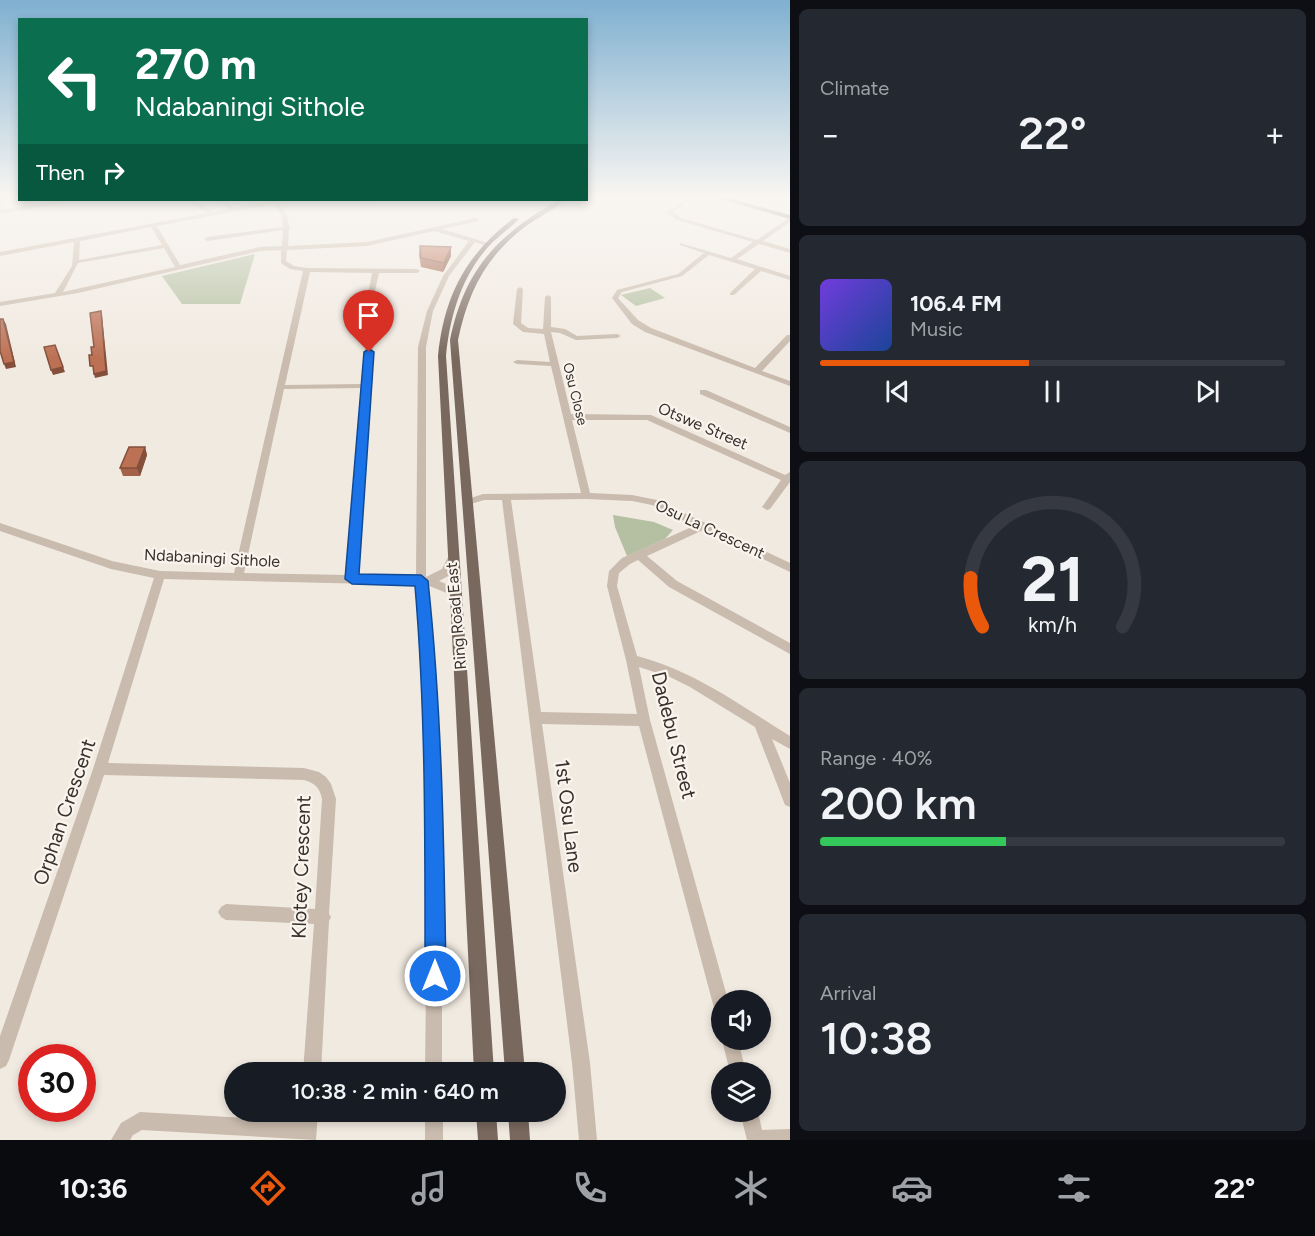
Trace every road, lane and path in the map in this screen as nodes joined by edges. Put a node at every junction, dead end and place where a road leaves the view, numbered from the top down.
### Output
1 (15, 251) edge
2 (76, 251) edge
3 (136, 251) edge
4 (168, 251) edge
5 (250, 251) edge
6 (284, 251) edge
7 (465, 251) edge
8 (483, 251) edge
9 (494, 251) edge
10 (743, 251) edge
11 (709, 252) joint
12 (0, 254) edge
13 (732, 260) junction
14 (76, 262) junction
15 (178, 267) junction
16 (760, 268) junction
17 (307, 270) junction
18 (376, 270) junction
19 (417, 271) dead end
20 (790, 278) edge
21 (460, 282) junction
22 (471, 284) junction
23 (520, 289) dead end
24 (732, 294) dead end
25 (57, 295) junction
26 (548, 297) dead end
27 (0, 304) edge
28 (547, 330) junction
29 (616, 336) dead end
30 (790, 337) edge
31 (517, 362) dead end
32 (553, 364) junction
33 (758, 371) junction
34 (790, 384) edge
35 (366, 386) junction
36 (283, 387) junction
37 (703, 392) dead end
38 (567, 417) junction
39 (790, 430) edge
40 (788, 477) edge
41 (467, 496) junction
42 (586, 496) junction
43 (506, 497) junction
44 (767, 507) dead end
45 (704, 525) junction
46 (0, 527) edge
47 (639, 555) junction
48 (452, 560) junction
49 (790, 568) edge
50 (160, 575) junction
51 (238, 578) junction
52 (352, 579) junction
53 (425, 581) junction
54 (454, 592) junction
55 (790, 649) edge
56 (632, 660) junction
57 (536, 718) junction
58 (644, 720) junction
59 (760, 725) junction
60 (790, 742) edge
61 (100, 770) junction
62 (790, 800) edge
63 (226, 912) dead end
64 (323, 917) junction
65 (717, 990) edge
66 (0, 1060) edge
67 (313, 1062) edge
68 (434, 1062) edge
69 (483, 1062) edge
70 (513, 1062) edge
71 (434, 1122) edge
72 (487, 1122) edge
73 (519, 1122) edge
74 (752, 1122) edge
75 (307, 1135) edge
76 (790, 1138) edge
77 (756, 1139) edge
78 (120, 1140) edge
79 (434, 1140) edge
80 (488, 1140) edge
81 (520, 1140) edge
82 (588, 1140) edge

1 - 12 street
2 - 14 street
3 - 14 street
4 - 15 street
5 - 15 street
6 - 17 street
7 - 53 street
8 - 21 main road, Ring Road East
9 - 22 main road, Ring Road East
10 - 13 street
11 - 13 street
11 - 33 street
13 - 16 street
14 - 25 street
15 - 25 street
16 - 20 street
16 - 24 street
17 - 18 street
17 - 36 street
18 - 19 street
18 - 35 street
21 - 22 main road
21 - 48 main road, Ring Road East
22 - 41 main road, Ring Road East
23 - 28 street
25 - 27 street
26 - 28 street, Osu Close
28 - 29 street
28 - 32 street, Osu Close
30 - 33 street
31 - 32 street
32 - 38 street, Osu Close
33 - 34 street
35 - 36 street
35 - 52 street
36 - 51 street
37 - 39 street
38 - 40 street, Otswe Street
38 - 42 street, Osu Close
40 - 44 street, Otswe Street
41 - 43 street, Osu La Crescent
41 - 70 main road, Ring Road East
42 - 43 street, Osu La Crescent
42 - 45 street, Osu La Crescent
43 - 57 street, 1st Osu Lane
45 - 47 street, Dadebu Street
45 - 49 street, Osu La Crescent
46 - 50 street, Ndabaningi Sithole
47 - 55 street
47 - 56 street, Dadebu Street
48 - 53 street
48 - 54 main road, Ring Road East
50 - 51 street, Ndabaningi Sithole
50 - 61 street, Orphan Crescent
51 - 52 street, Ndabaningi Sithole
52 - 53 street, Ndabaningi Sithole
53 - 54 street, Ndabaningi Sithole
53 - 68 street
54 - 69 main road, Ring Road East
56 - 58 street, Dadebu Street
56 - 59 street
57 - 58 street
57 - 82 street, 1st Osu Lane
58 - 65 street, Dadebu Street
59 - 60 street
59 - 62 street
61 - 64 street, Klotey Crescent
61 - 66 street, Orphan Crescent
63 - 64 street
64 - 67 street, Klotey Crescent
71 - 79 street
72 - 80 main road
73 - 81 main road
74 - 77 street
75 - 78 street
76 - 77 street

